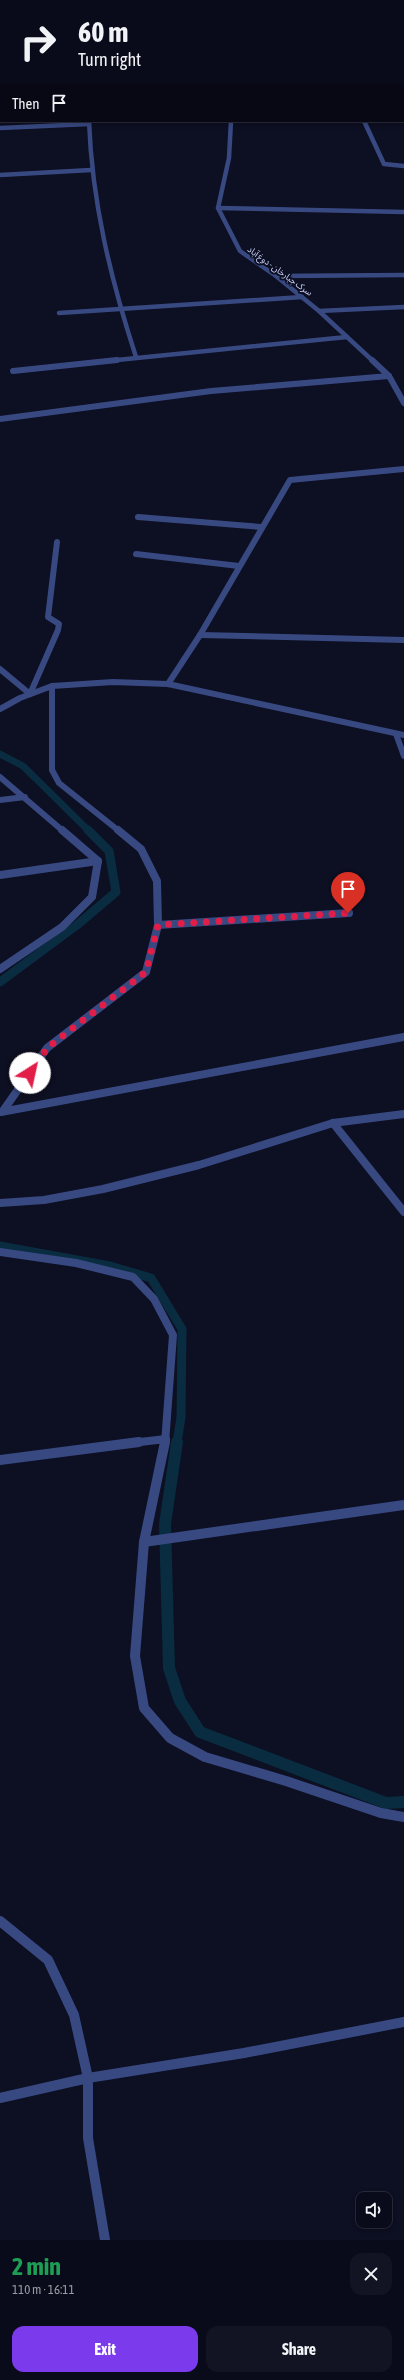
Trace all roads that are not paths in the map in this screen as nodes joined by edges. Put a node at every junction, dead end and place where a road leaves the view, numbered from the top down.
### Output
1 (232, 122) edge
2 (364, 122) edge
3 (89, 123) edge
4 (0, 128) edge
5 (404, 166) edge
6 (91, 170) junction
7 (0, 175) edge
8 (218, 208) junction
9 (404, 212) edge
10 (404, 275) edge
11 (276, 276) junction
12 (302, 297) junction
13 (404, 307) edge
14 (120, 309) junction
15 (319, 311) junction
16 (59, 313) dead end
17 (347, 337) junction
18 (136, 357) junction
19 (13, 371) dead end
20 (389, 376) junction
21 (404, 403) edge
22 (0, 419) edge
23 (404, 469) edge
24 (138, 517) dead end
25 (261, 527) junction
26 (57, 542) dead end
27 (136, 554) dead end
28 (239, 566) junction
29 (200, 635) junction
30 (404, 640) edge
31 (0, 669) edge
32 (168, 684) junction
33 (52, 686) junction
34 (30, 694) junction
35 (0, 709) edge
36 (396, 734) junction
37 (404, 735) edge
38 (404, 756) edge
39 (0, 777) edge
40 (25, 797) junction
41 (0, 800) edge
42 (98, 861) junction
43 (0, 875) edge
44 (348, 913) dead end
45 (158, 925) junction
46 (0, 969) edge
47 (404, 1037) edge
48 (2, 1111) edge
49 (404, 1114) edge
50 (333, 1123) junction
51 (0, 1203) edge
52 (404, 1212) edge
53 (0, 1252) edge
54 (166, 1439) junction
55 (0, 1460) edge
56 (404, 1506) edge
57 (144, 1542) junction
58 (404, 1817) edge
59 (0, 1921) edge
60 (404, 2022) edge
61 (88, 2078) junction
62 (0, 2098) edge
63 (105, 2240) edge

1 - 8 street
2 - 5 street
3 - 4 street
3 - 6 street
6 - 7 street
6 - 14 street
8 - 9 street
8 - 11 street, سرک جبارخان - دوغ آباد
10 - 11 street
11 - 12 street, سرک جبارخان - دوغ آباد
12 - 14 street
12 - 15 street, سرک جبارخان - دوغ آباد
13 - 15 street
14 - 16 street
14 - 18 street
15 - 17 street, سرک جبارخان - دوغ آباد
17 - 18 street
17 - 20 street, سرک جبارخان - دوغ آباد
18 - 19 street
20 - 21 street, سرک جبارخان - دوغ آباد
20 - 22 street
23 - 25 street
24 - 25 street
25 - 28 street
26 - 34 street
27 - 28 street
28 - 29 street
29 - 30 street
29 - 32 street
31 - 34 street
32 - 33 street
32 - 36 street
33 - 34 street
33 - 45 street
34 - 35 street
36 - 37 street
36 - 38 street
39 - 40 street
40 - 41 street
40 - 42 street
42 - 43 street
42 - 46 street
44 - 45 street
45 - 48 street
47 - 48 street
49 - 50 street
50 - 51 street
50 - 52 street
53 - 54 street
54 - 55 street
54 - 57 street
56 - 57 street
57 - 58 street
59 - 61 street
60 - 61 street
61 - 62 street
61 - 63 street

